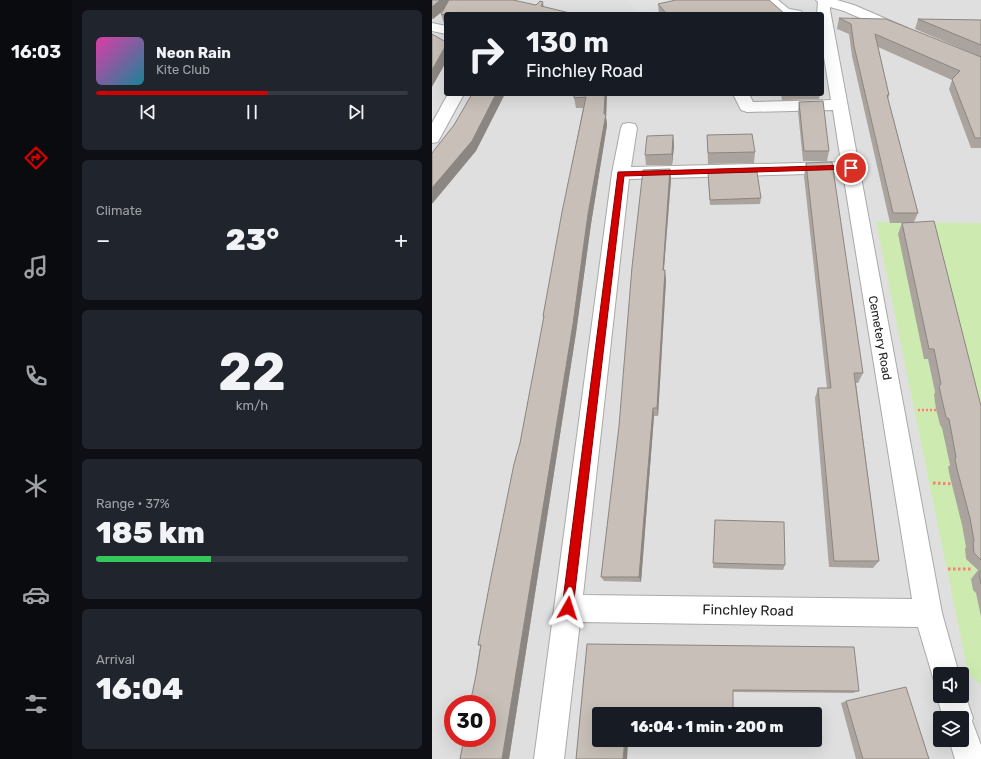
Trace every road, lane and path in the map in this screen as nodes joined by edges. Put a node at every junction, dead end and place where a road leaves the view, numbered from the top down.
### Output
1 (770, 0) edge
2 (822, 6) edge
3 (788, 12) edge
4 (824, 26) edge
5 (432, 27) edge
6 (444, 30) edge
7 (915, 36) edge
8 (826, 47) edge
9 (455, 96) edge
10 (742, 96) edge
11 (840, 105) junction
12 (629, 128) dead end
13 (432, 138) edge
14 (851, 168) junction
15 (621, 173) junction
16 (916, 410) dead end
17 (939, 410) dead end
18 (931, 483) dead end
19 (954, 484) dead end
20 (946, 569) dead end
21 (972, 569) dead end
22 (568, 608) junction
23 (928, 612) junction
24 (943, 667) edge
25 (966, 747) edge
26 (549, 759) edge
27 (970, 759) edge

1 - 3 street
2 - 7 street
4 - 8 street, Cemetery Road
5 - 6 street
8 - 11 street, Cemetery Road
9 - 13 street
10 - 11 street
11 - 14 street, Cemetery Road
12 - 15 street
14 - 15 street
14 - 23 street, Cemetery Road
15 - 22 street
16 - 17 path
18 - 19 path
20 - 21 path
22 - 23 street, Finchley Road
22 - 26 street
23 - 24 street, Cemetery Road
25 - 27 street

